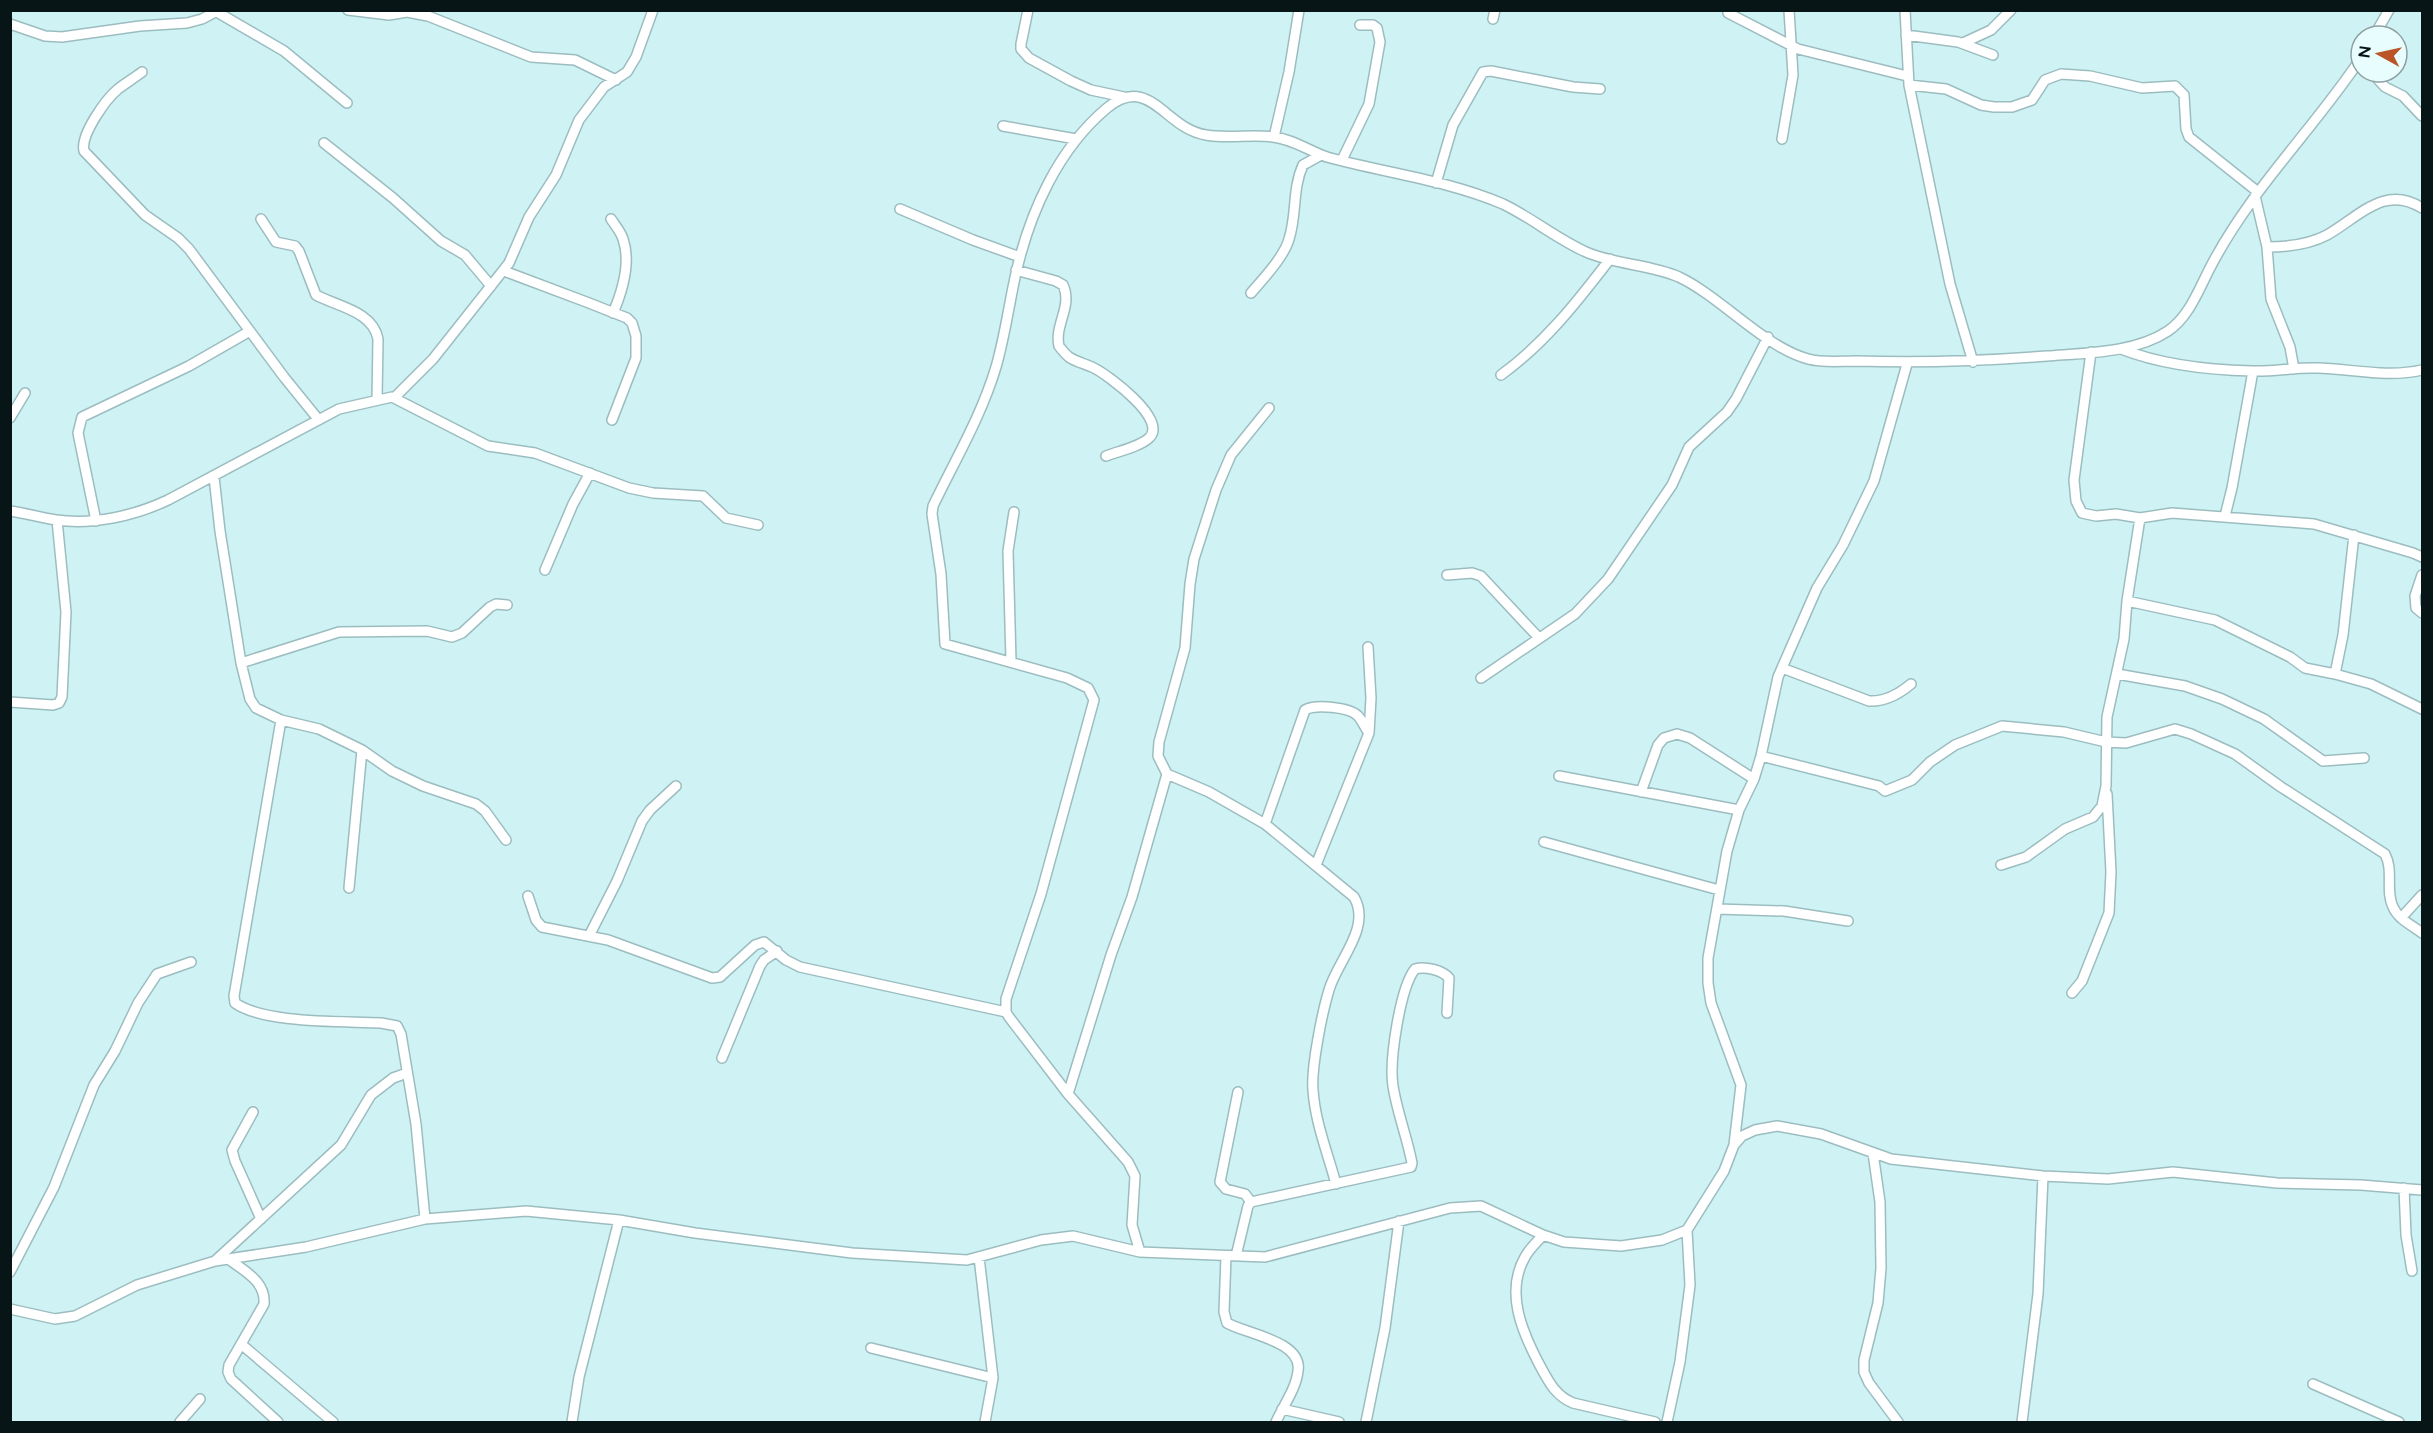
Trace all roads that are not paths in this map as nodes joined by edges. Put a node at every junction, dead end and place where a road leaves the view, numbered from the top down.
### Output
1 (348, 10) edge
2 (653, 10) edge
3 (1028, 10) edge
4 (1299, 10) edge
5 (1789, 10) edge
6 (1905, 10) edge
7 (2011, 10) edge
8 (2389, 10) edge
9 (218, 11) edge
10 (1728, 13) dead end
11 (10, 24) edge
12 (2381, 24) edge
13 (1360, 25) dead end
14 (1906, 35) junction
15 (1963, 43) junction
16 (1791, 46) junction
17 (1993, 55) dead end
18 (142, 72) dead end
19 (2349, 75) edge
20 (616, 80) junction
21 (1908, 81) junction
22 (2382, 84) edge
23 (1600, 89) dead end
24 (1124, 97) junction
25 (347, 103) dead end
26 (2422, 116) edge
27 (1003, 126) dead end
28 (1274, 137) junction
29 (1076, 139) junction
30 (1782, 139) dead end
31 (324, 143) dead end
32 (1321, 155) junction
33 (1342, 160) junction
34 (1436, 183) junction
35 (2256, 194) junction
36 (2422, 208) edge
37 (900, 209) dead end
38 (261, 219) dead end
39 (611, 219) dead end
40 (2267, 247) junction
41 (1020, 257) junction
42 (1610, 259) junction
43 (1016, 270) junction
44 (504, 271) junction
45 (491, 286) junction
46 (1251, 293) dead end
47 (613, 313) junction
48 (250, 331) junction
49 (1768, 337) junction
50 (2121, 349) junction
51 (2091, 352) junction
52 (1973, 362) junction
53 (1907, 364) junction
54 (2294, 369) junction
55 (2422, 370) edge
56 (2253, 371) junction
57 (1501, 375) dead end
58 (26, 393) dead end
59 (395, 397) junction
60 (377, 399) junction
61 (1269, 408) dead end
62 (10, 418) edge
63 (318, 419) junction
64 (612, 420) dead end
65 (1106, 456) dead end
66 (590, 472) junction
67 (214, 477) junction
68 (10, 511) edge
69 (1014, 512) dead end
70 (2225, 516) junction
71 (2140, 518) junction
72 (57, 520) junction
73 (96, 521) junction
74 (758, 525) dead end
75 (2354, 535) junction
76 (2422, 557) edge
77 (545, 570) dead end
78 (1447, 575) dead end
79 (2422, 575) edge
80 (2127, 601) junction
81 (507, 605) dead end
82 (2422, 613) edge
83 (1539, 638) junction
84 (1368, 647) dead end
85 (1011, 661) junction
86 (241, 663) junction
87 (1782, 668) junction
88 (2117, 674) junction
89 (2335, 674) junction
90 (1480, 678) dead end
91 (1911, 684) dead end
92 (10, 702) edge
93 (2422, 709) edge
94 (281, 720) junction
95 (1369, 733) junction
96 (2106, 742) junction
97 (362, 750) junction
98 (1761, 756) junction
99 (2364, 758) dead end
100 (1167, 774) junction
101 (1558, 776) dead end
102 (1754, 779) junction
103 (676, 786) dead end
104 (2106, 786) junction
105 (1641, 792) junction
106 (1739, 810) junction
107 (1265, 824) junction
108 (506, 840) dead end
109 (1544, 842) dead end
110 (1316, 865) junction
111 (2001, 865) dead end
112 (349, 888) dead end
113 (1719, 890) junction
114 (2422, 895) edge
115 (528, 896) dead end
116 (1717, 909) junction
117 (2401, 918) junction
118 (1848, 921) dead end
119 (2422, 933) edge
120 (589, 936) junction
121 (777, 951) junction
122 (191, 962) dead end
123 (2072, 993) dead end
124 (1006, 1012) junction
125 (1447, 1013) dead end
126 (722, 1058) dead end
127 (407, 1073) junction
128 (1238, 1092) dead end
129 (1068, 1094) junction
130 (253, 1112) dead end
131 (1734, 1145) junction
132 (1873, 1153) junction
133 (2043, 1176) junction
134 (1336, 1184) junction
135 (2404, 1188) junction
136 (2422, 1190) edge
137 (1251, 1202) junction
138 (261, 1219) junction
139 (425, 1219) junction
140 (619, 1220) junction
141 (1400, 1221) junction
142 (1687, 1230) junction
143 (1543, 1235) junction
144 (1140, 1252) junction
145 (1226, 1256) junction
146 (1236, 1256) junction
147 (980, 1257) junction
148 (228, 1258) junction
149 (215, 1261) junction
150 (2412, 1271) dead end
151 (10, 1272) edge
152 (10, 1309) edge
153 (241, 1344) junction
154 (871, 1348) dead end
155 (993, 1378) junction
156 (2313, 1384) dead end
157 (200, 1399) dead end
158 (1282, 1409) junction
159 (2375, 1418) edge
160 (180, 1422) edge
161 (278, 1422) edge
162 (333, 1422) edge
163 (572, 1422) edge
164 (985, 1422) edge
165 (1276, 1422) edge
166 (1339, 1422) edge
167 (1366, 1422) edge
168 (1655, 1422) edge
169 (1667, 1422) edge
170 (1898, 1422) edge
171 (2022, 1422) edge
172 (2399, 1422) edge

1 - 20 street
2 - 20 street
3 - 24 street
4 - 28 street
5 - 16 street
6 - 14 street
7 - 15 street
8 - 12 street
9 - 11 street
9 - 25 street
10 - 16 street
13 - 33 street
14 - 15 street
14 - 21 street
15 - 17 street
16 - 21 street
16 - 30 street
18 - 48 street
19 - 35 street
20 - 44 street
21 - 35 street
21 - 52 street
22 - 26 street
23 - 34 street
24 - 28 street
24 - 29 street
27 - 29 street
28 - 32 street
29 - 41 street
31 - 45 street
32 - 33 street
32 - 46 street
33 - 34 street
34 - 42 street
35 - 40 street
35 - 50 street
36 - 40 street
37 - 41 street
38 - 60 street
39 - 47 street
40 - 54 street
41 - 43 street
42 - 49 street
42 - 57 street
43 - 65 street
43 - 85 street
44 - 45 street
44 - 47 street
45 - 59 street
47 - 64 street
48 - 63 street
48 - 73 street
49 - 53 street
49 - 83 street
50 - 51 street
50 - 56 street
51 - 52 street
51 - 71 street
52 - 53 street
53 - 87 street
54 - 55 street
54 - 56 street
56 - 70 street
58 - 62 street
59 - 60 street
59 - 66 street
60 - 63 street
61 - 100 street
63 - 67 street
66 - 74 street
66 - 77 street
67 - 73 street
67 - 86 street
68 - 72 street
69 - 85 street
70 - 71 street
70 - 75 street
71 - 80 street
72 - 73 street
72 - 92 street
75 - 76 street
75 - 89 street
78 - 83 street
79 - 82 street
80 - 88 street
80 - 89 street
81 - 86 street
83 - 90 street
84 - 95 street
85 - 124 street
86 - 94 street
87 - 91 street
87 - 98 street
88 - 96 street
88 - 99 street
89 - 93 street
94 - 97 street
94 - 127 street
95 - 107 street
95 - 110 street
96 - 98 street
96 - 104 street
96 - 117 street
97 - 108 street
97 - 112 street
98 - 102 street
100 - 107 street
100 - 129 street
101 - 105 street
102 - 105 street
102 - 106 street
103 - 120 street
104 - 111 street
104 - 123 street
105 - 106 street
106 - 113 street
107 - 110 street
109 - 113 street
110 - 134 street
113 - 116 street
114 - 117 street
115 - 120 street
116 - 118 street
116 - 131 street
117 - 119 street
120 - 121 street
121 - 124 street
121 - 126 street
122 - 151 street
124 - 129 street
125 - 134 street
127 - 138 street
127 - 139 street
128 - 137 street
129 - 144 street
130 - 138 street
131 - 132 street
131 - 142 street
132 - 133 street
132 - 170 street
133 - 135 street
133 - 171 street
134 - 137 street
135 - 136 street
135 - 150 street
137 - 146 street
138 - 149 street
139 - 140 street
139 - 148 street
140 - 147 street
140 - 163 street
141 - 143 street
141 - 146 street
141 - 167 street
142 - 143 street
142 - 169 street
143 - 168 street
144 - 145 street
144 - 147 street
145 - 146 street
145 - 158 street
147 - 155 street
148 - 149 street
148 - 153 street
149 - 152 street
153 - 161 street
153 - 162 street
154 - 155 street
155 - 164 street
156 - 159 street
157 - 160 street
158 - 165 street
158 - 166 street
159 - 172 street

